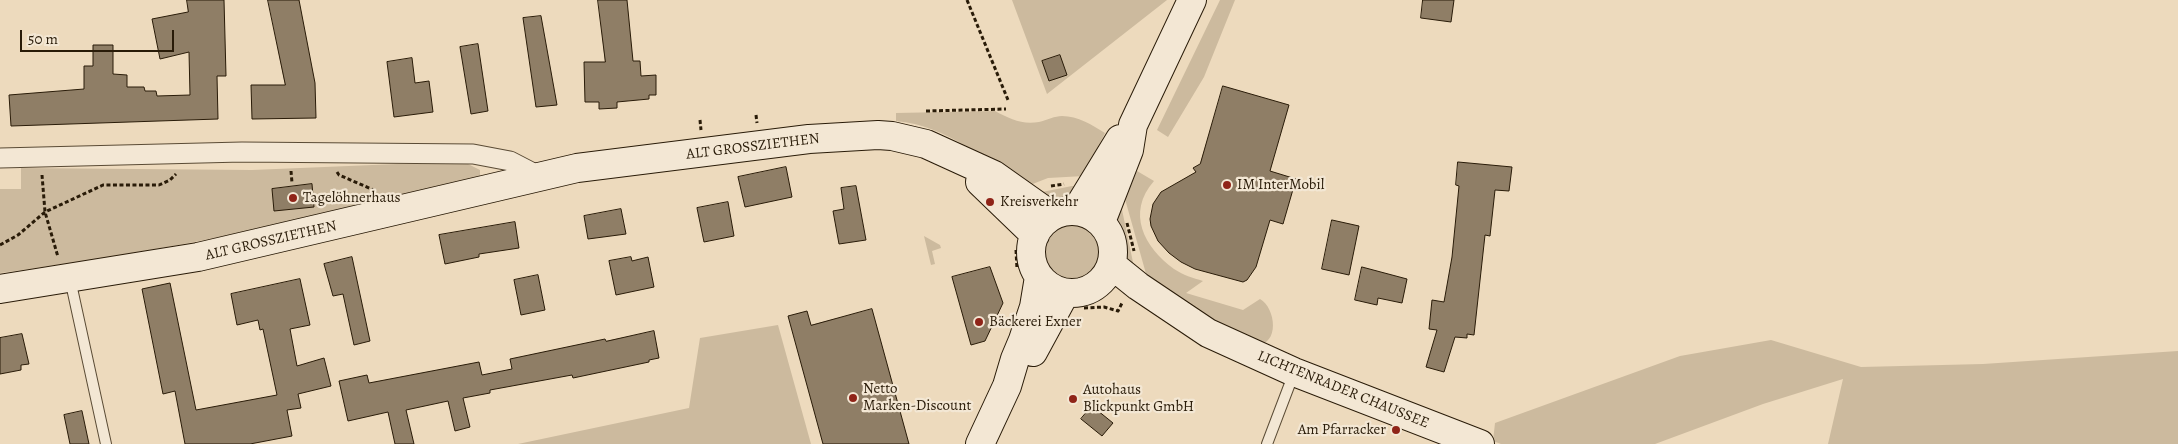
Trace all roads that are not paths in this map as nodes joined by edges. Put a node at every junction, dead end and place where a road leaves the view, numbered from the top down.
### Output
1 (1192, 0) edge
2 (1133, 126) junction
3 (0, 158) edge
4 (540, 176) junction
5 (1113, 221) junction
6 (1044, 227) junction
7 (1114, 268) junction
8 (1029, 275) junction
9 (67, 279) junction
10 (0, 289) edge
11 (1071, 301) junction
12 (1294, 372) junction
13 (1006, 386) junction
14 (106, 444) edge
15 (980, 444) edge
16 (1266, 444) edge
17 (1480, 444) edge

1 - 2 street
2 - 5 street
2 - 6 street
3 - 4 street
4 - 6 street, ALT GROSSZIETHEN
4 - 9 street, ALT GROSSZIETHEN
5 - 6 street, ALT GROSSZIETHEN
5 - 7 street
6 - 8 street
7 - 11 street
7 - 12 street, LICHTENRADER CHAUSSEE
8 - 11 street
8 - 13 street
9 - 10 street, ALT GROSSZIETHEN
9 - 14 lane
11 - 13 street
12 - 16 lane
12 - 17 street, LICHTENRADER CHAUSSEE
13 - 15 street

